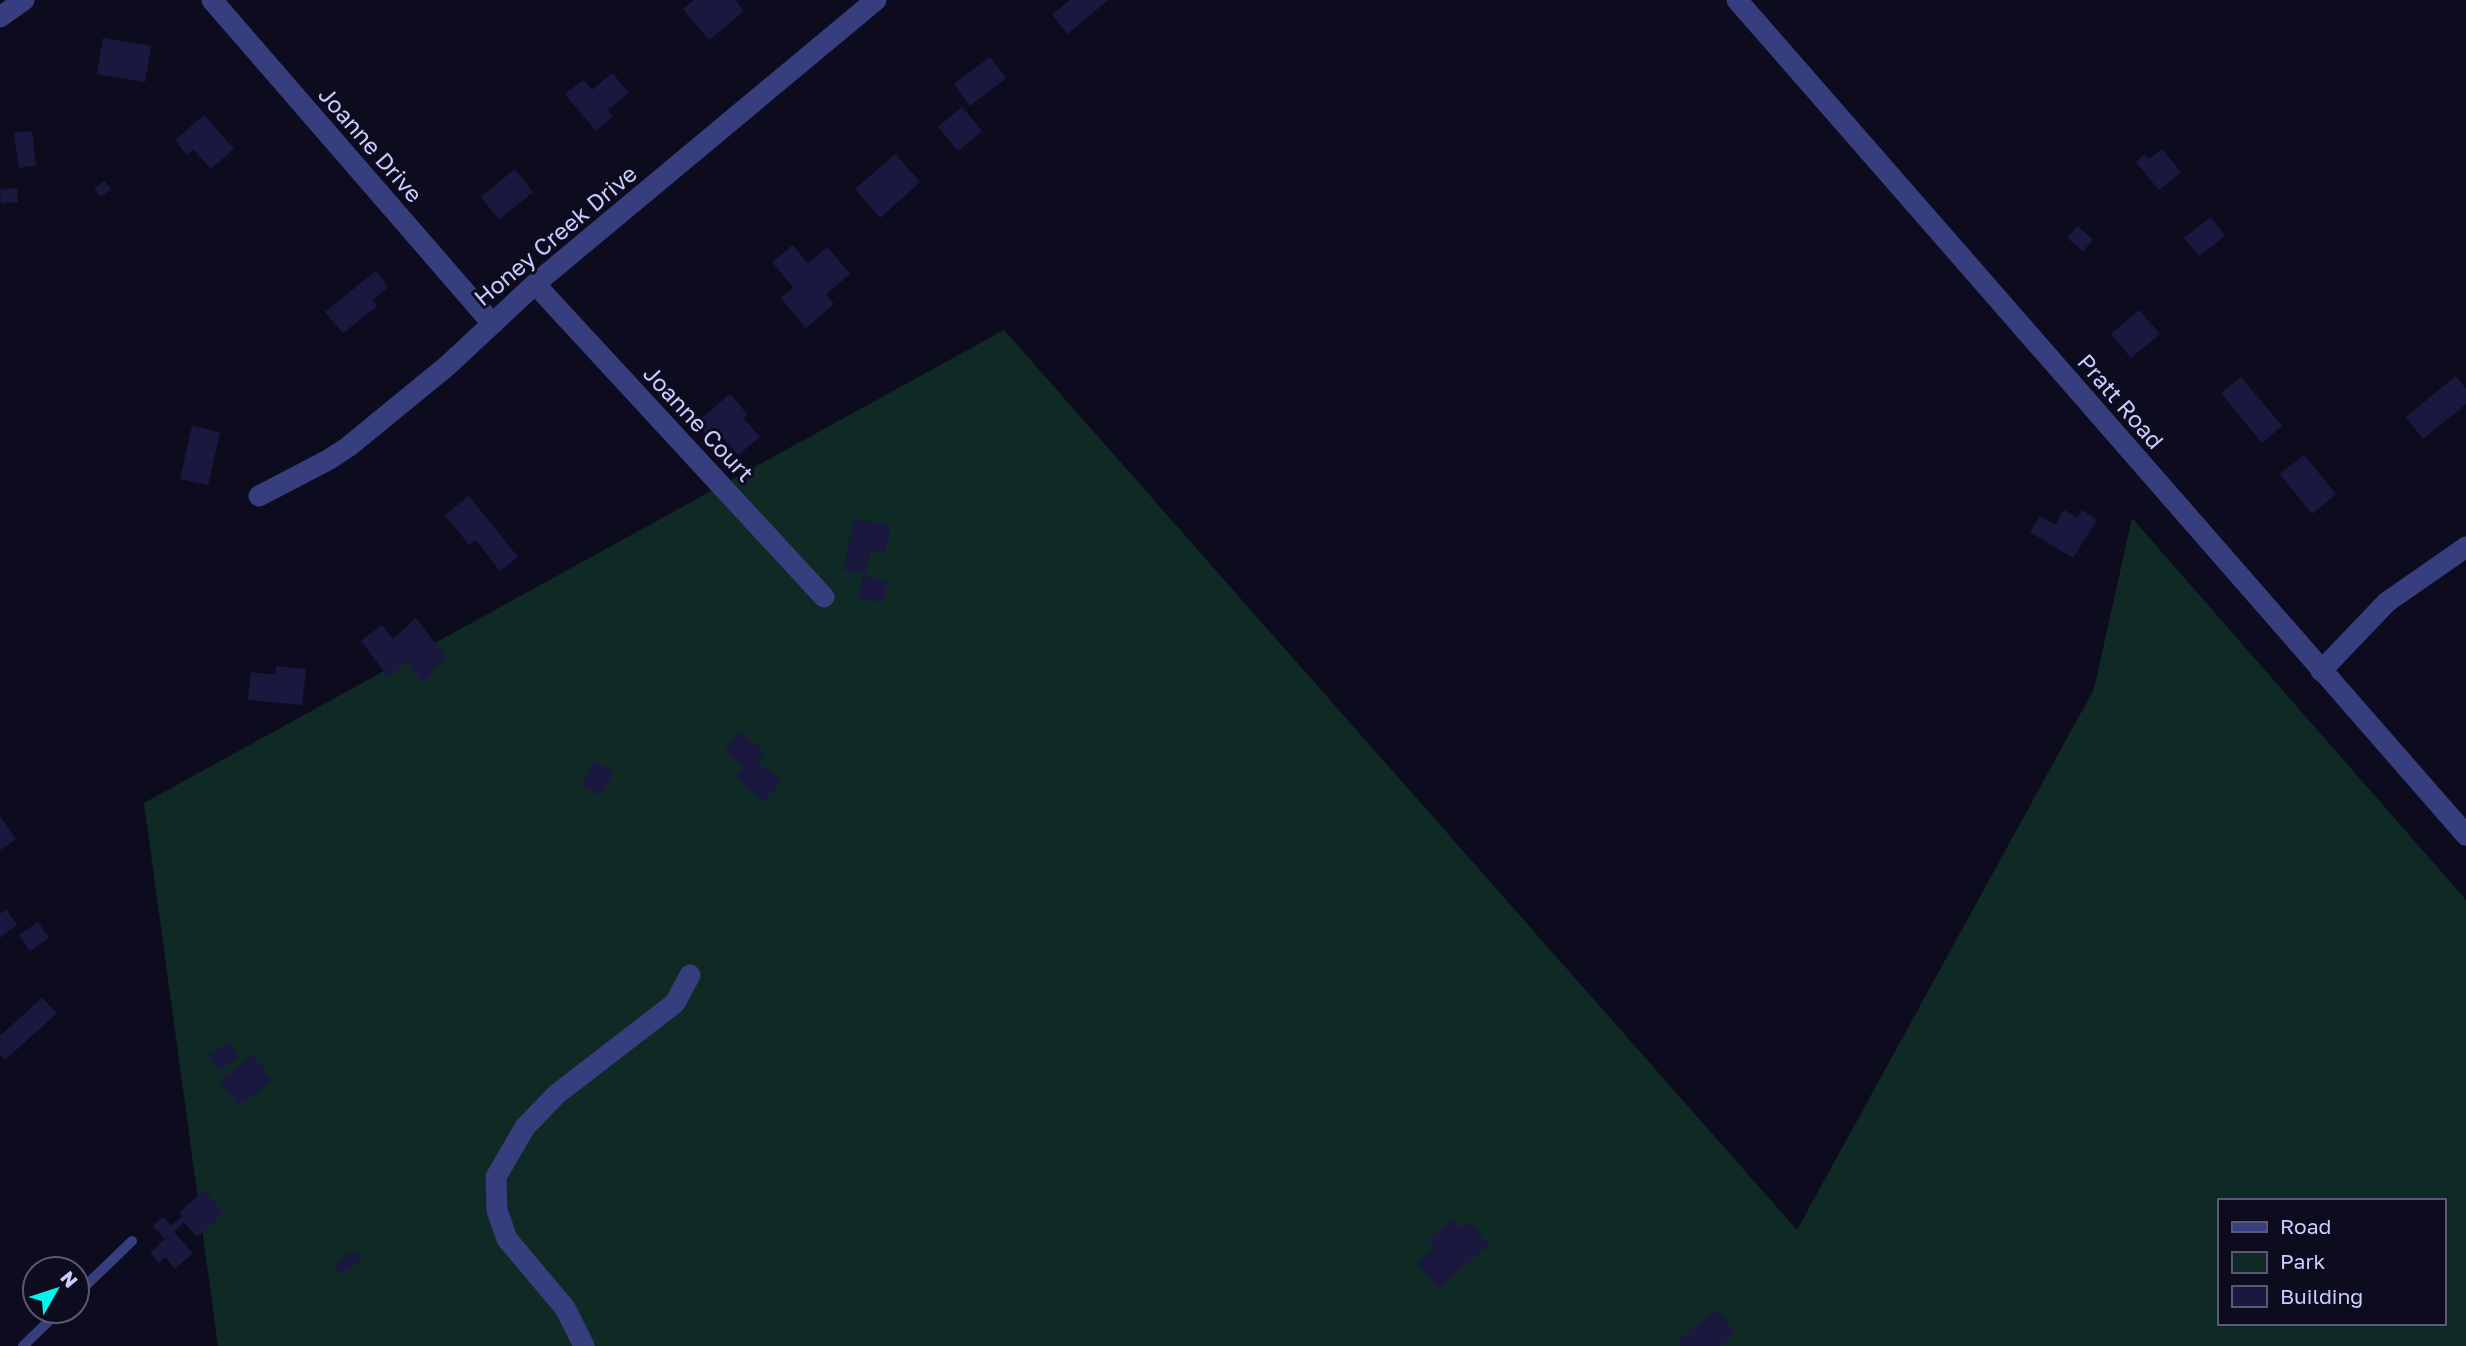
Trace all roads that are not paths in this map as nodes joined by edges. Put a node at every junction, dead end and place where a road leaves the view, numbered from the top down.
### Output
1 (23, 0) edge
2 (212, 0) edge
3 (876, 0) edge
4 (1737, 0) edge
5 (0, 17) edge
6 (535, 284) junction
7 (491, 322) junction
8 (259, 496) dead end
9 (2466, 547) edge
10 (824, 597) dead end
11 (2321, 671) junction
12 (2466, 835) edge
13 (691, 975) dead end
14 (132, 1241) dead end
15 (91, 1281) edge
16 (45, 1325) edge
17 (23, 1346) edge
18 (584, 1346) edge

1 - 5 street
2 - 7 street, Joanne Drive
3 - 6 street, Honey Creek Drive
4 - 11 street, Pratt Road
6 - 7 street, Honey Creek Drive
6 - 10 street, Joanne Court
7 - 8 street, Honey Creek Drive
9 - 11 street
11 - 12 street, Pratt Road
13 - 18 street
14 - 15 lane
16 - 17 lane

